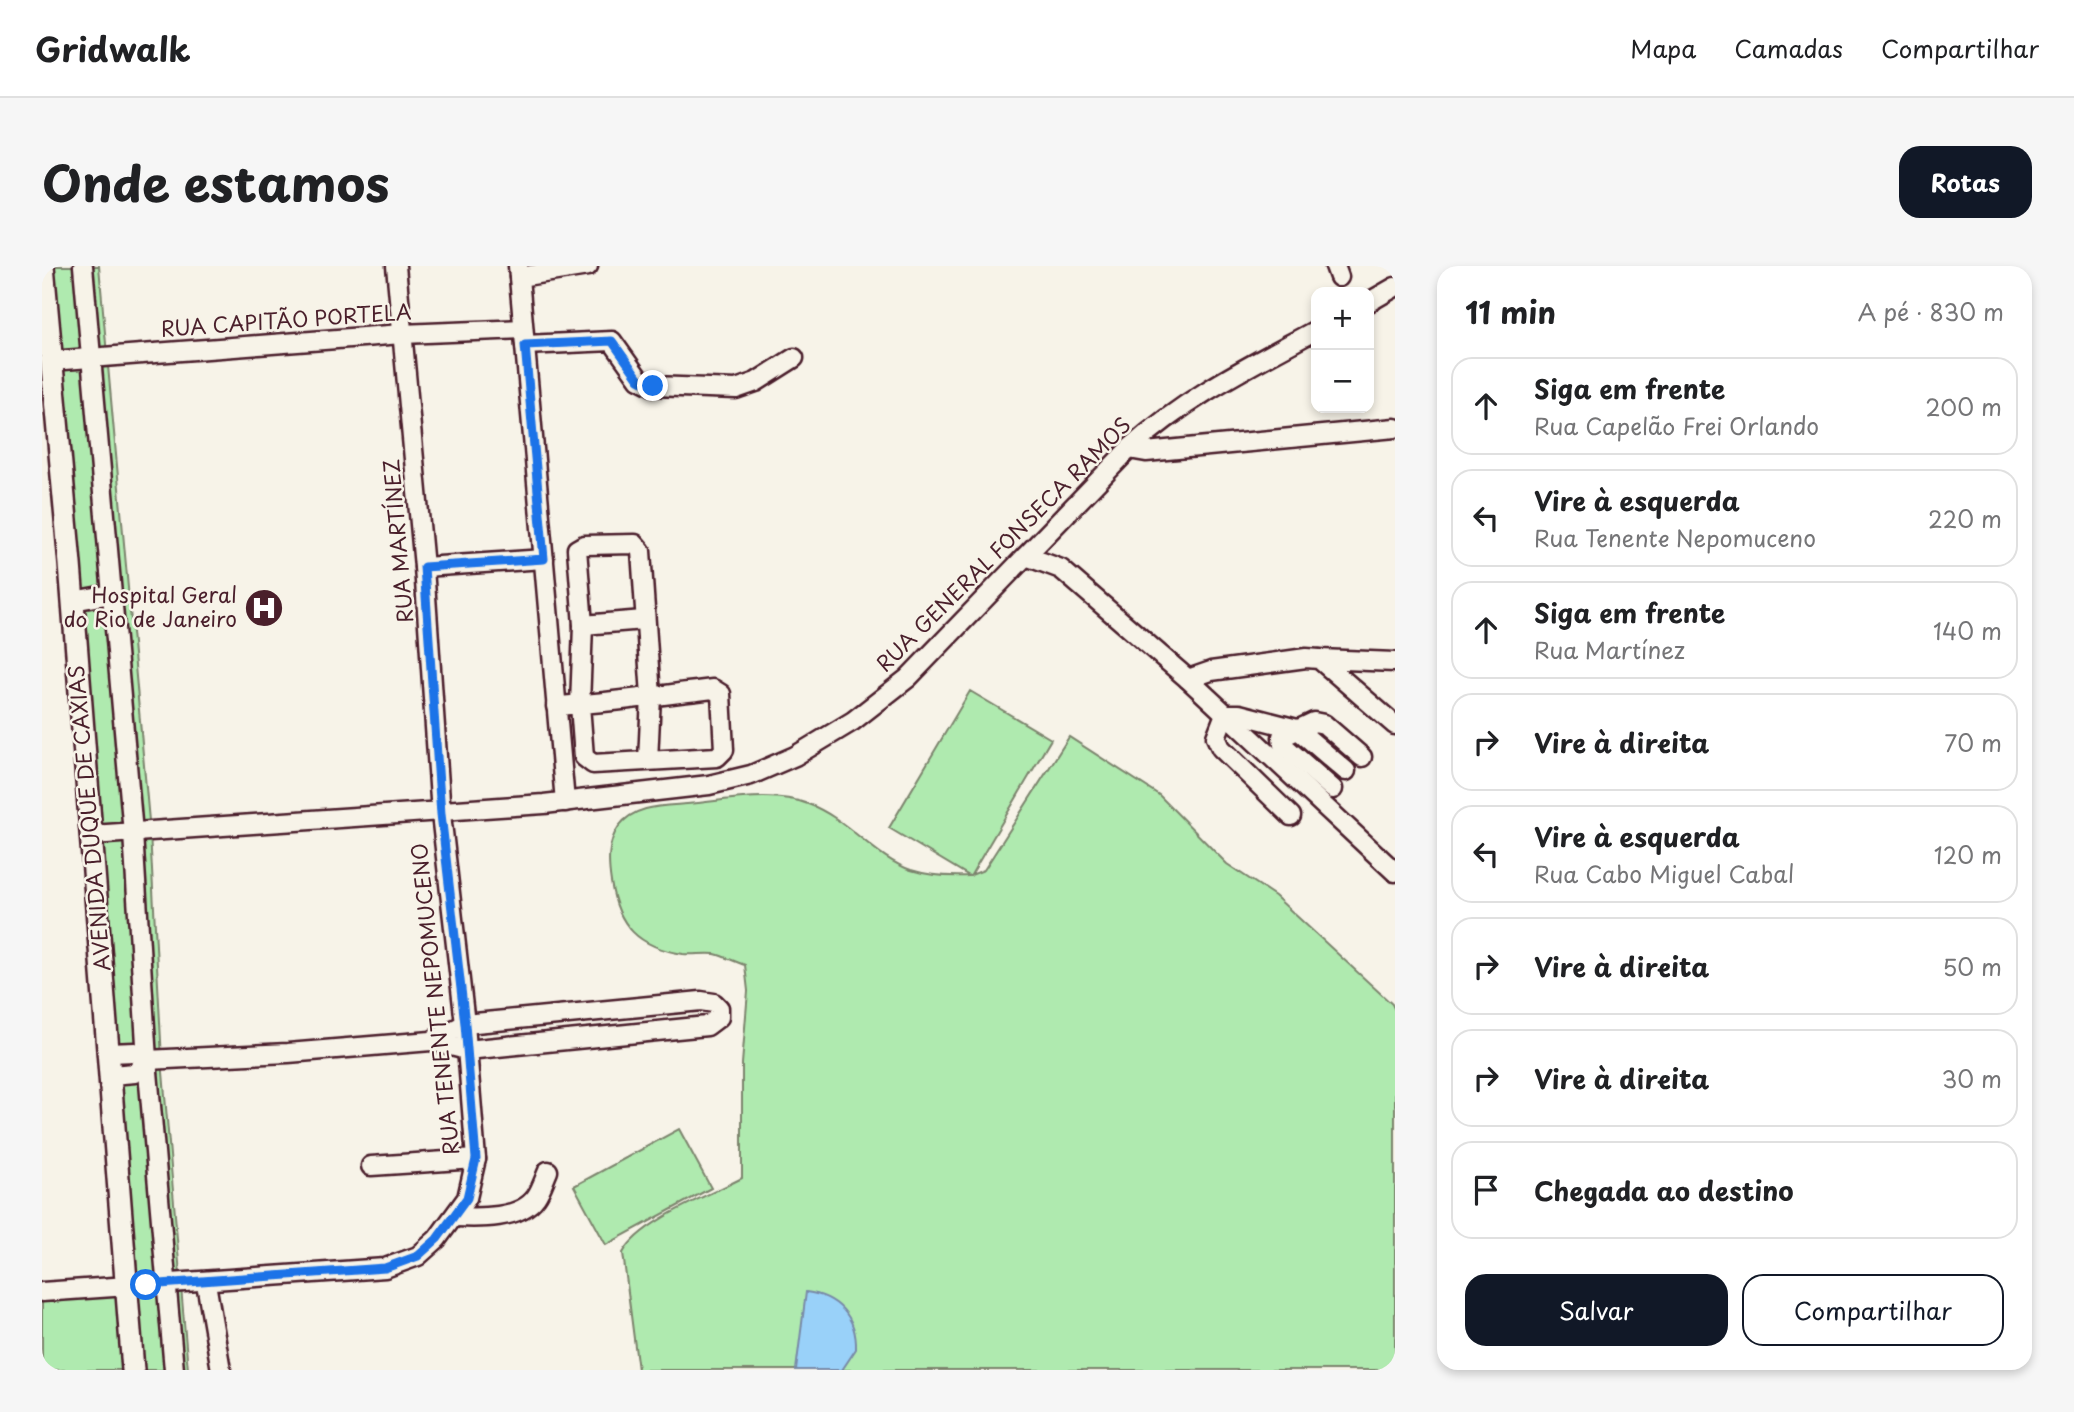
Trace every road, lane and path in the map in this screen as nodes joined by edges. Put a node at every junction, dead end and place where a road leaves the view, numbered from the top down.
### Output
1 (43, 266) edge
2 (83, 266) edge
3 (396, 266) edge
4 (588, 266) edge
5 (550, 269) edge
6 (518, 272) edge
7 (1395, 287) edge
8 (1374, 299) edge
9 (1311, 333) edge
10 (402, 334) junction
11 (524, 337) junction
12 (90, 358) junction
13 (794, 358) dead end
14 (51, 361) junction
15 (1395, 428) edge
16 (1129, 449) junction
17 (1053, 531) junction
18 (1026, 556) junction
19 (544, 559) junction
20 (424, 567) junction
21 (1061, 569) junction
22 (111, 594) junction
23 (73, 601) junction
24 (643, 621) junction
25 (583, 625) junction
26 (1319, 660) junction
27 (1395, 662) edge
28 (1188, 679) junction
29 (650, 696) junction
30 (580, 705) junction
31 (556, 706) junction
32 (1225, 714) junction
33 (1395, 725) edge
34 (1297, 729) junction
35 (1362, 757) dead end
36 (648, 761) junction
37 (1346, 771) dead end
38 (1333, 789) dead end
39 (565, 802) junction
40 (441, 814) junction
41 (1291, 816) dead end
42 (133, 833) junction
43 (92, 835) junction
44 (1395, 872) edge
45 (589, 1012) junction
46 (465, 1024) junction
47 (590, 1038) junction
48 (432, 1041) junction
49 (467, 1050) junction
50 (109, 1053) junction
51 (147, 1060) junction
52 (111, 1075) junction
53 (476, 1159) junction
54 (371, 1166) dead end
55 (548, 1171) dead end
56 (455, 1217) junction
57 (206, 1283) junction
58 (166, 1284) junction
59 (127, 1285) junction
60 (42, 1292) edge
61 (133, 1370) edge
62 (173, 1370) edge
63 (220, 1370) edge

1 - 14 main road, AVENIDA DUQUE DE CAXIAS
2 - 12 street
3 - 10 street, RUA MARTÍNEZ
4 - 5 street
5 - 6 street
6 - 11 street
7 - 8 street
9 - 16 street, RUA GENERAL FONSECA RAMOS
10 - 11 street, RUA CAPITÃO PORTELA
10 - 12 street, RUA CAPITÃO PORTELA
10 - 20 street, RUA MARTÍNEZ
11 - 13 street, RUA CAPITÃO PORTELA
11 - 19 street
12 - 14 street, RUA CAPITÃO PORTELA
12 - 22 street
14 - 23 main road, AVENIDA DUQUE DE CAXIAS
15 - 16 street
16 - 17 street, RUA GENERAL FONSECA RAMOS
17 - 18 street, RUA GENERAL FONSECA RAMOS
17 - 21 street
18 - 21 street
18 - 39 street, RUA GENERAL FONSECA RAMOS
19 - 20 street
19 - 31 street
20 - 40 street, RUA MARTÍNEZ
21 - 28 street
22 - 23 street
22 - 42 street
23 - 43 main road, AVENIDA DUQUE DE CAXIAS
24 - 25 street
24 - 25 street
24 - 29 street
25 - 30 street
26 - 27 street
26 - 28 street
26 - 33 street
28 - 32 street
29 - 30 street
29 - 36 street
29 - 36 street
30 - 31 street
30 - 36 street
31 - 39 street
32 - 34 street
32 - 41 street
32 - 44 street
34 - 35 street
34 - 37 street
34 - 38 street
39 - 40 street, RUA GENERAL FONSECA RAMOS
40 - 42 street, RUA GENERAL FONSECA RAMOS
40 - 46 street, RUA TENENTE NEPOMUCENO
42 - 43 street, RUA GENERAL FONSECA RAMOS
42 - 51 street
43 - 50 main road, AVENIDA DUQUE DE CAXIAS
45 - 46 street
45 - 47 street
45 - 47 street
46 - 48 street
46 - 49 street, RUA TENENTE NEPOMUCENO
47 - 49 street
48 - 49 street
48 - 51 street
49 - 53 street, RUA TENENTE NEPOMUCENO
50 - 51 street
50 - 52 main road, AVENIDA DUQUE DE CAXIAS
51 - 52 street
51 - 58 street
52 - 59 main road, AVENIDA DUQUE DE CAXIAS
53 - 54 street
53 - 56 street, RUA TENENTE NEPOMUCENO
55 - 56 street
56 - 57 street, RUA TENENTE NEPOMUCENO
57 - 58 street, RUA TENENTE NEPOMUCENO
57 - 63 street
58 - 59 street, RUA TENENTE NEPOMUCENO
58 - 62 street
59 - 60 street, RUA TENENTE NEPOMUCENO
59 - 61 main road, AVENIDA DUQUE DE CAXIAS

